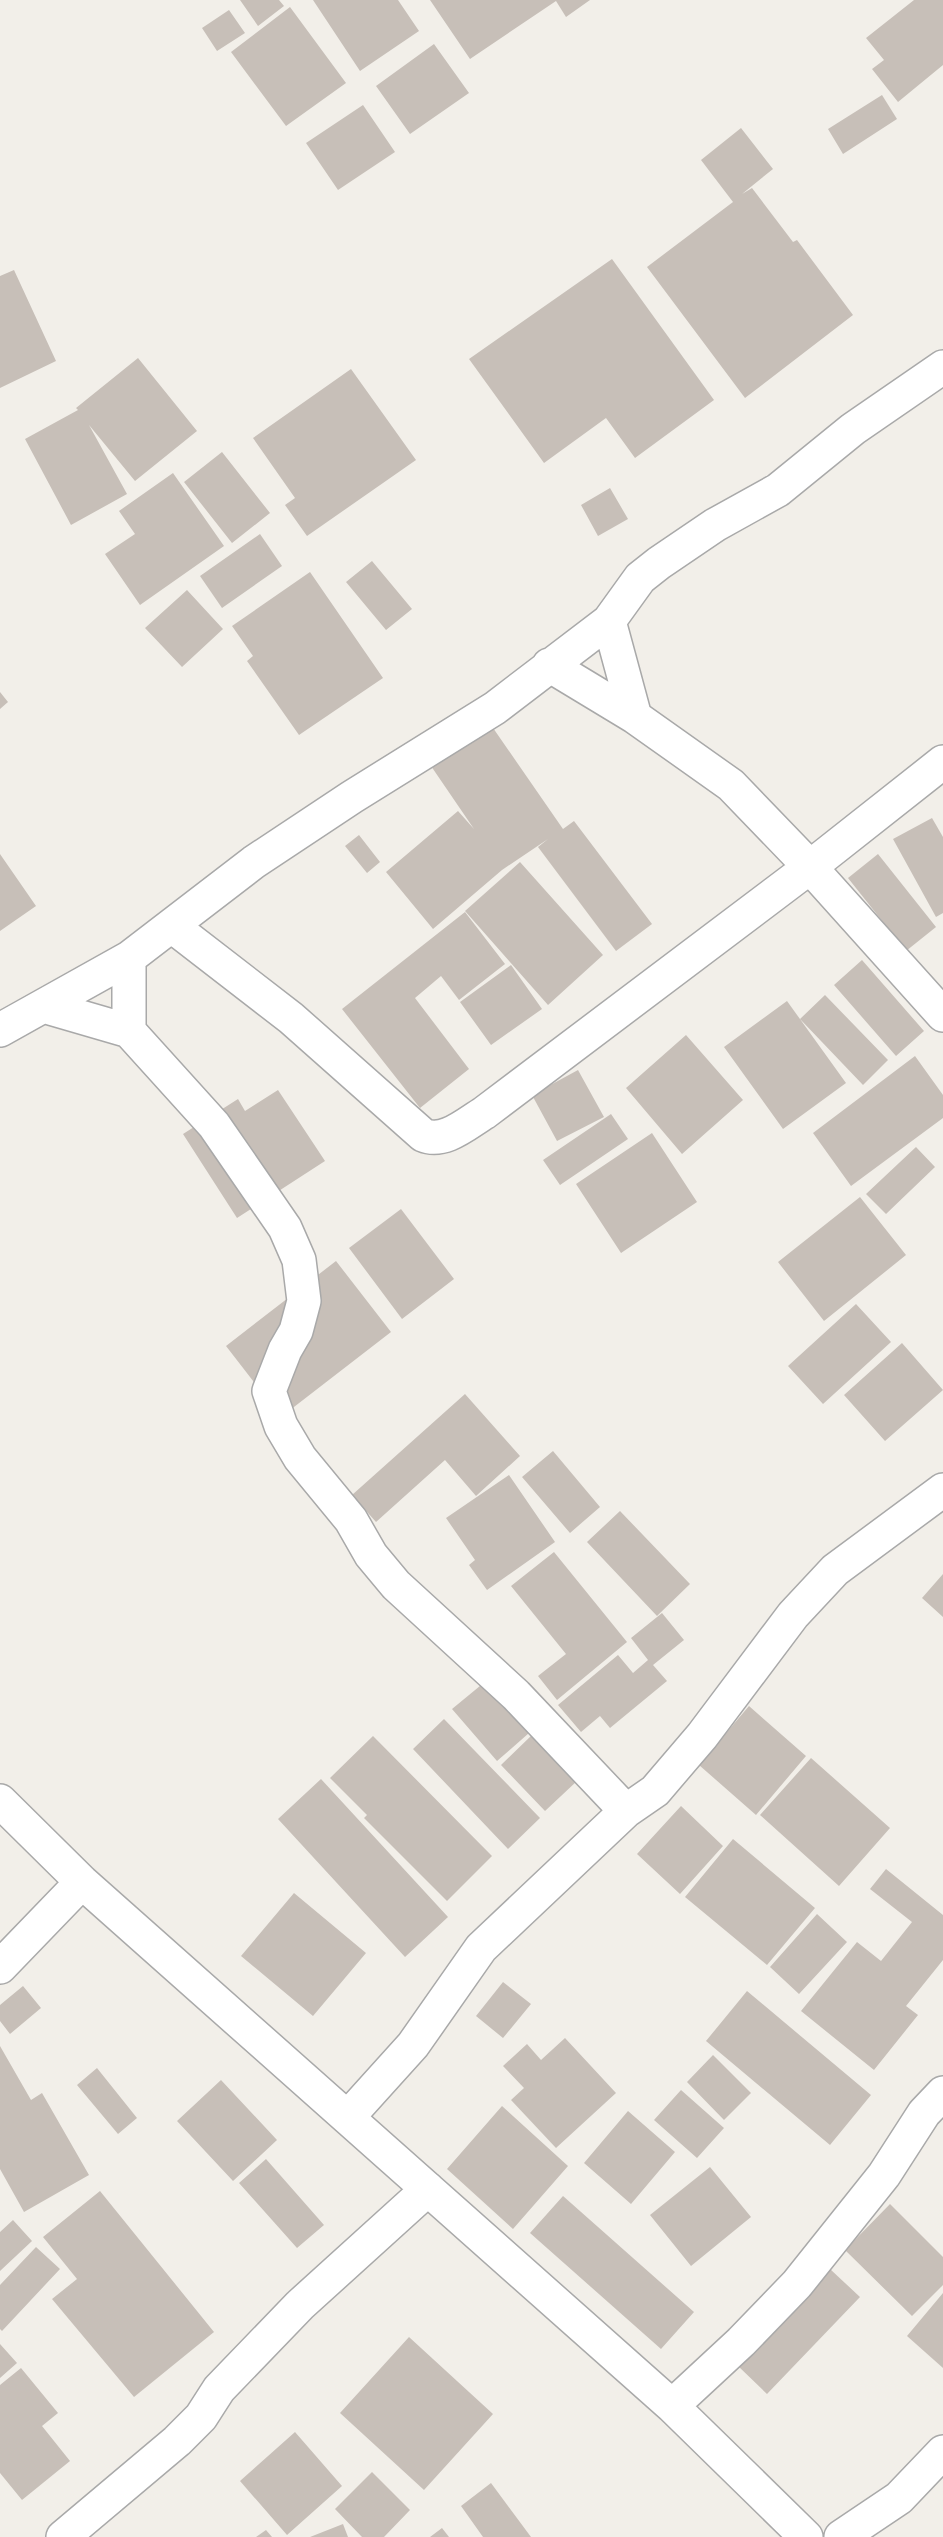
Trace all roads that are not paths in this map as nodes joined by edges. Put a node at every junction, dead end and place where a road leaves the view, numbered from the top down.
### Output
1 (943, 367) edge
2 (609, 621) junction
3 (549, 665) junction
4 (635, 717) junction
5 (943, 762) edge
6 (810, 867) junction
7 (172, 926) junction
8 (129, 958) junction
9 (43, 1006) junction
10 (943, 1015) edge
11 (0, 1030) edge
12 (129, 1031) junction
13 (943, 1491) edge
14 (0, 1801) edge
15 (626, 1811) junction
16 (82, 1882) junction
17 (0, 1967) edge
18 (943, 2093) edge
19 (348, 2117) junction
20 (428, 2189) junction
21 (672, 2406) junction
22 (943, 2452) edge
23 (63, 2537) edge
24 (806, 2537) edge
25 (841, 2537) edge

1 - 2 street
2 - 3 street
2 - 4 street
3 - 4 street
3 - 7 street
4 - 6 street
5 - 6 street
6 - 7 street
6 - 10 street
7 - 8 street
8 - 9 street
8 - 12 street
9 - 11 street
9 - 12 street
12 - 15 street
13 - 15 street
14 - 16 street
15 - 19 street
16 - 17 street
16 - 19 street
18 - 21 street
19 - 20 street
20 - 21 street
20 - 23 street
21 - 24 street
22 - 25 street

